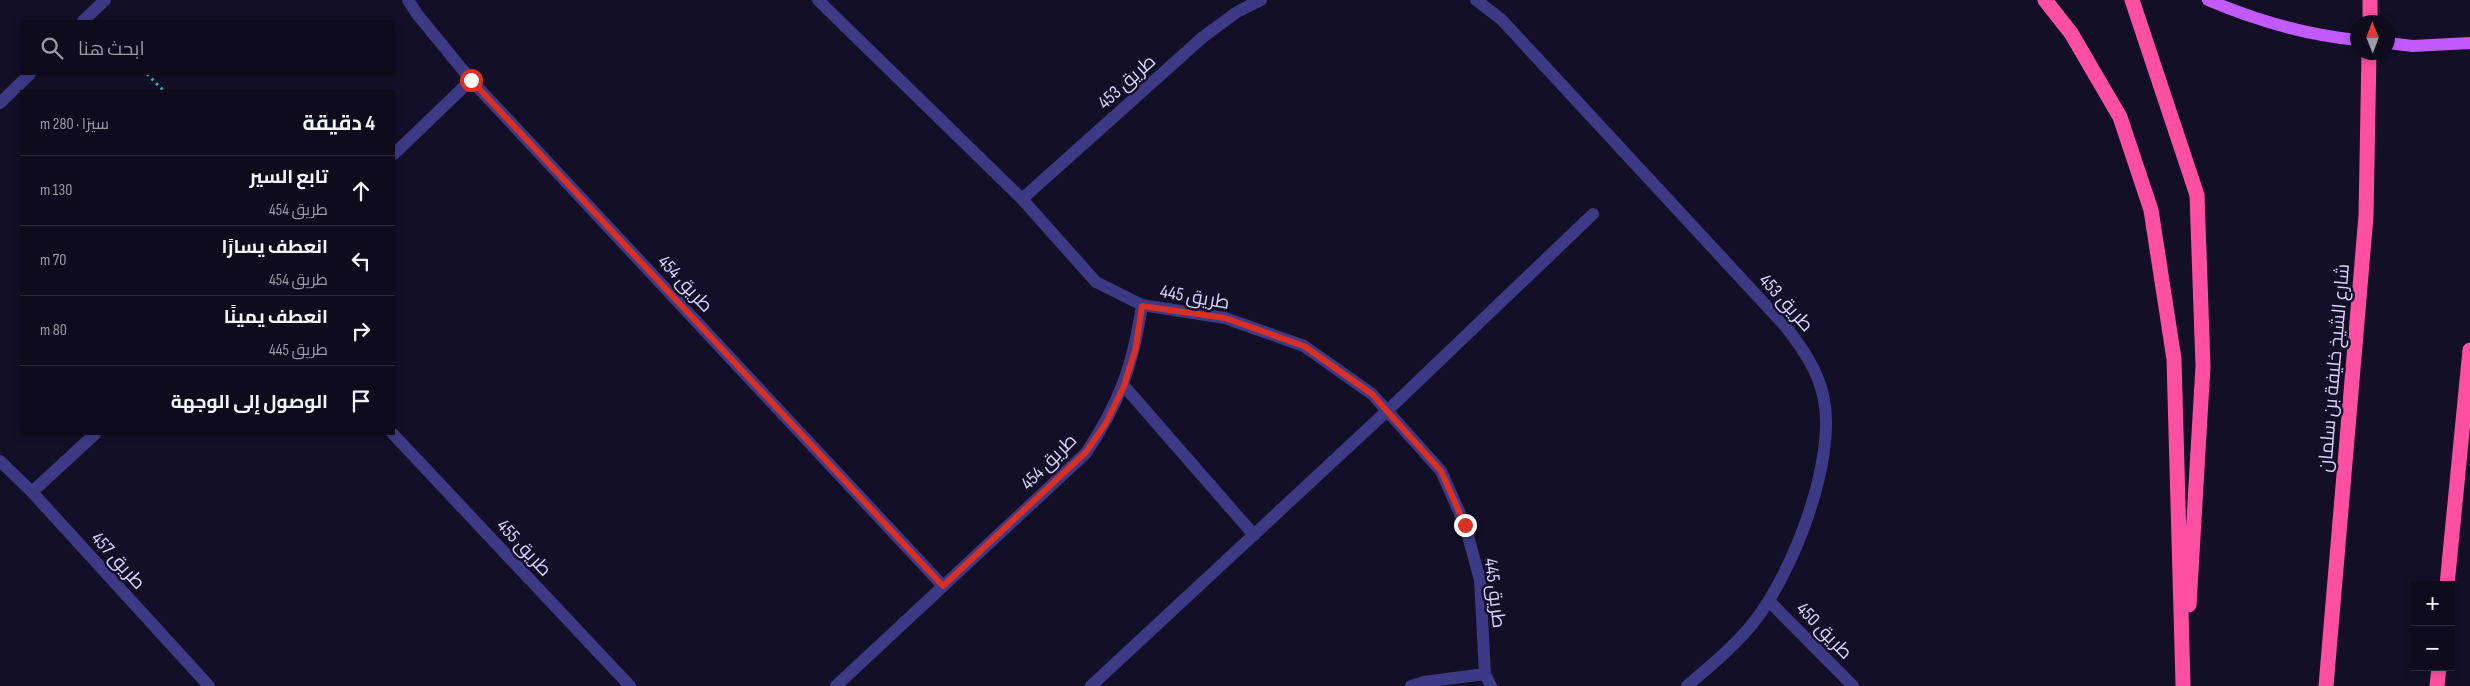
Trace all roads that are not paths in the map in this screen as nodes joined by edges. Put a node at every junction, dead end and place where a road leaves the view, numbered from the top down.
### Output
1 (105, 0) edge
2 (408, 0) edge
3 (818, 0) edge
4 (1261, 0) edge
5 (1476, 0) edge
6 (2045, 0) edge
7 (2132, 0) edge
8 (2208, 0) edge
9 (2370, 0) edge
10 (2370, 15) edge
11 (84, 20) edge
12 (2350, 39) edge
13 (2470, 44) edge
14 (2395, 45) edge
15 (2369, 60) edge
16 (29, 75) edge
17 (471, 80) junction
18 (0, 103) edge
19 (395, 153) edge
20 (1022, 198) junction
21 (1592, 214) dead end
22 (1142, 306) junction
23 (2470, 350) edge
24 (1124, 386) junction
25 (1387, 411) junction
26 (94, 435) edge
27 (394, 435) edge
28 (0, 461) edge
29 (32, 492) junction
30 (1254, 535) junction
31 (2447, 581) edge
32 (943, 586) junction
33 (1769, 601) junction
34 (2438, 671) edge
35 (1486, 674) junction
36 (2183, 685) edge
37 (209, 686) edge
38 (630, 686) edge
39 (836, 686) edge
40 (1091, 686) edge
41 (1411, 686) edge
42 (1492, 686) edge
43 (1687, 686) edge
44 (1853, 686) edge
45 (2326, 686) edge
46 (2437, 686) edge

1 - 11 street
2 - 17 street, طريق 454
3 - 20 street, طريق 445
4 - 20 street, طريق 453
5 - 33 street, طريق 453
6 - 36 highway
7 - 36 highway
8 - 12 main road
9 - 10 highway
13 - 14 main road
15 - 45 highway, شارع الشيخ خليفة بن سلمان
16 - 18 street
17 - 19 street
17 - 32 street, طريق 454
20 - 22 street, طريق 445
21 - 25 street
22 - 24 street, طريق 454
22 - 25 street, طريق 445
23 - 31 highway
24 - 30 street
24 - 32 street, طريق 454
25 - 30 street
25 - 35 street, طريق 445
26 - 29 street
27 - 38 street, طريق 455
28 - 29 street, طريق 457
29 - 37 street, طريق 457
30 - 40 street
32 - 39 street, طريق 454
33 - 43 street, طريق 453
33 - 44 street, طريق 450
34 - 46 highway
35 - 41 street
35 - 42 street, طريق 445

